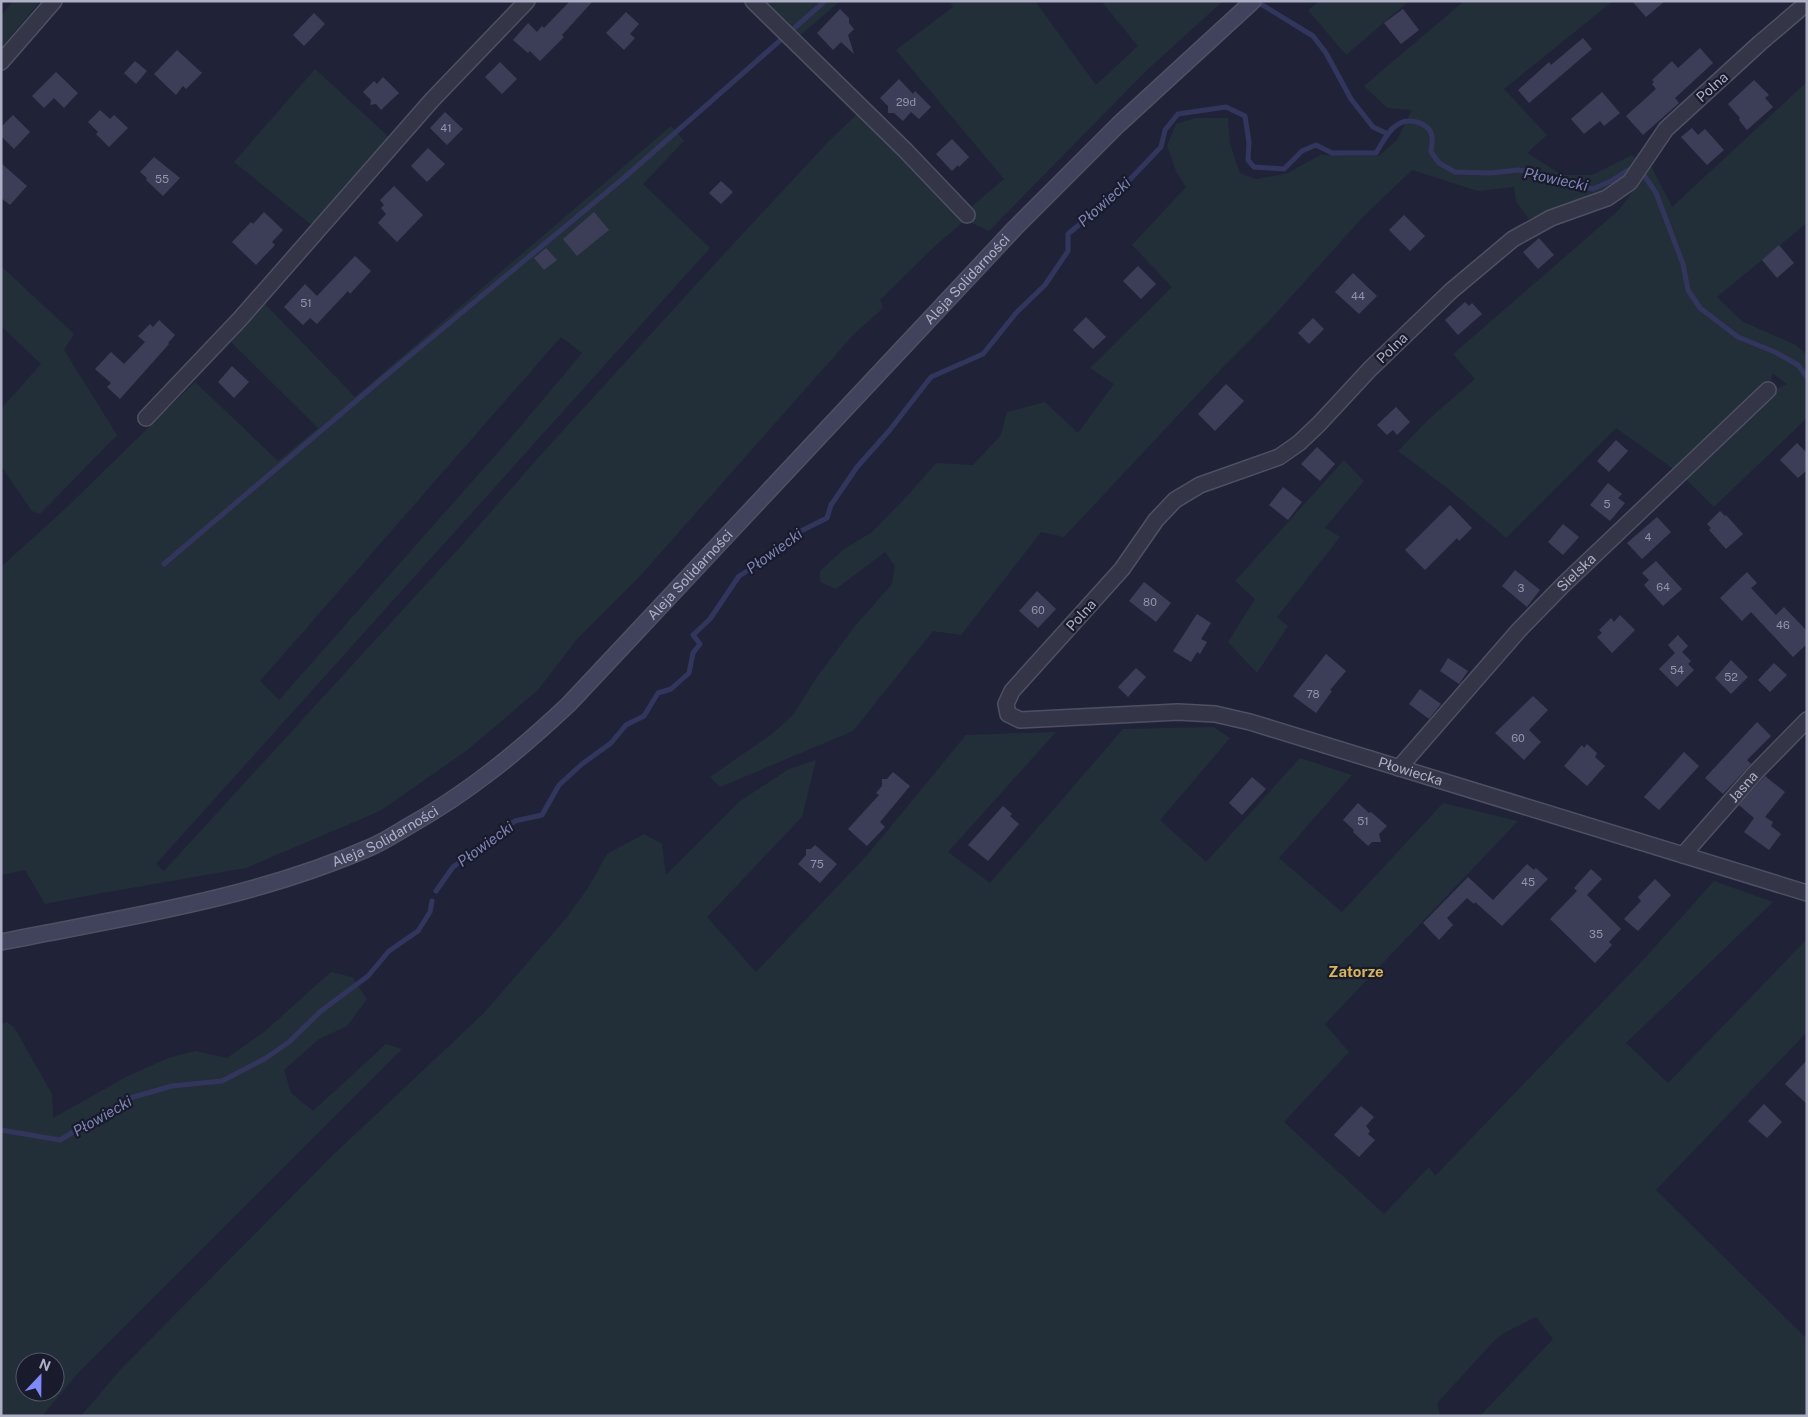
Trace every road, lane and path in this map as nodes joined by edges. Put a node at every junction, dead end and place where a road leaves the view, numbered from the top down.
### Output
1 (54, 1) edge
2 (527, 1) edge
3 (753, 1) edge
4 (1253, 1) edge
5 (1807, 3) edge
6 (1, 62) edge
7 (967, 215) dead end
8 (1768, 390) dead end
9 (146, 418) dead end
10 (1008, 714) joint
11 (1807, 720) edge
12 (1399, 768) junction
13 (1683, 855) junction
14 (1807, 893) edge
15 (1, 942) edge

1 - 6 street
2 - 9 street
3 - 7 street
4 - 15 main road, Aleja Solidarności
5 - 10 street, Polna
8 - 12 street, Sielska
10 - 12 street, Płowiecka
11 - 13 street, Jasna
12 - 13 street, Płowiecka
13 - 14 street, Płowiecka

